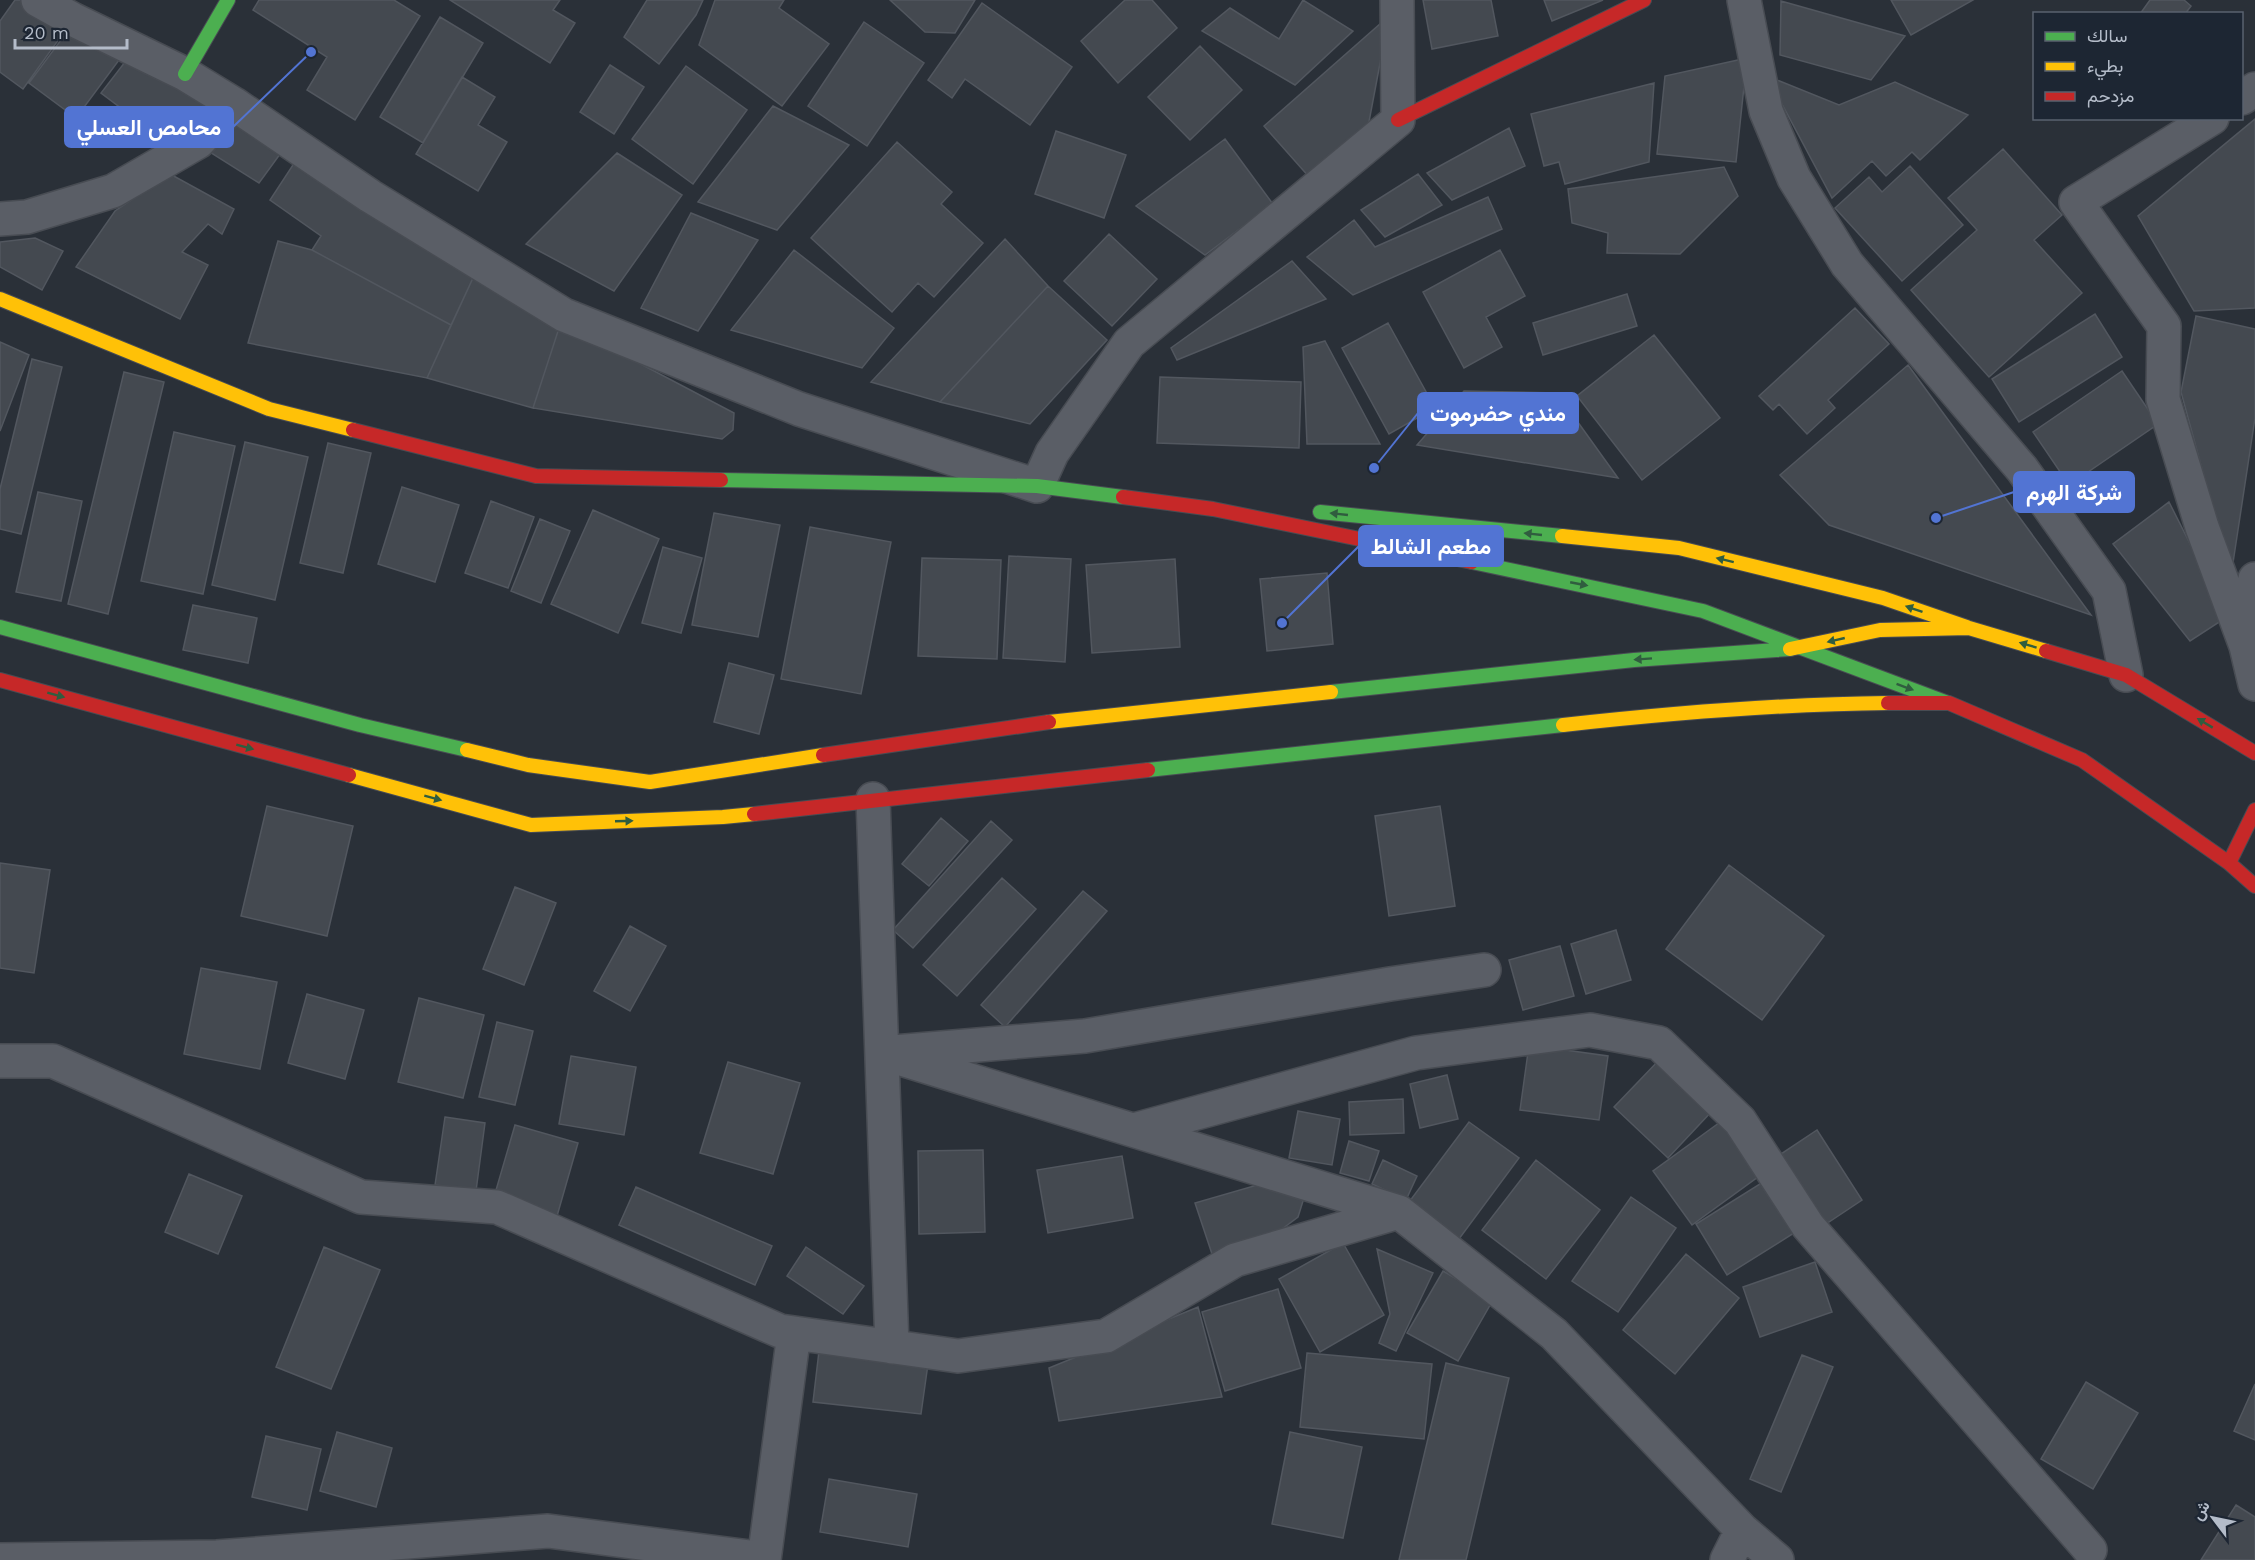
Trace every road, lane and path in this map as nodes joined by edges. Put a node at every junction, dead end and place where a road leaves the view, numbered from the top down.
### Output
1 (38, 0) edge
2 (228, 0) edge
3 (1397, 0) edge
4 (1644, 0) edge
5 (1744, 0) edge
6 (71, 9) edge
7 (185, 74) junction
8 (234, 104) junction
9 (1398, 120) junction
10 (2209, 120) edge
11 (0, 219) edge
12 (0, 298) edge
13 (1037, 486) junction
14 (1213, 509) junction
15 (2255, 579) edge
16 (0, 627) edge
17 (1969, 628) junction
18 (2246, 646) junction
19 (1799, 648) junction
20 (2126, 675) junction
21 (0, 680) edge
22 (2255, 684) edge
23 (1949, 703) junction
24 (2255, 753) edge
25 (873, 799) junction
26 (2255, 810) edge
27 (2229, 863) junction
28 (2255, 886) edge
29 (1484, 970) dead end
30 (882, 1053) junction
31 (0, 1061) edge
32 (1134, 1130) junction
33 (1399, 1212) junction
34 (794, 1333) junction
35 (892, 1347) junction
36 (1742, 1530) junction
37 (2090, 1550) dead end
38 (0, 1560) edge
39 (764, 1560) edge
40 (1727, 1560) edge
41 (1778, 1560) edge

1 - 6 street
2 - 7 main road
3 - 9 street
4 - 9 main road
5 - 20 street
6 - 7 street
7 - 8 street
8 - 11 street
8 - 13 street
9 - 13 street
10 - 18 street
12 - 13 main road
13 - 14 main road
17 -> 14 main road
14 -> 19 main road
15 - 18 street
19 -> 16 main road
17 -> 19 main road
20 -> 17 main road
18 - 22 street
19 -> 23 main road
24 -> 20 main road
21 -> 25 main road
23 - 25 main road
23 - 27 main road
25 - 30 street
26 - 27 main road
27 - 28 main road
29 - 30 street
30 - 32 street
30 - 35 street
31 - 34 street
32 - 33 street
32 - 37 street
33 - 35 street
33 - 36 street
34 - 35 street
34 - 39 street
36 - 40 street
36 - 41 street
38 - 39 street

